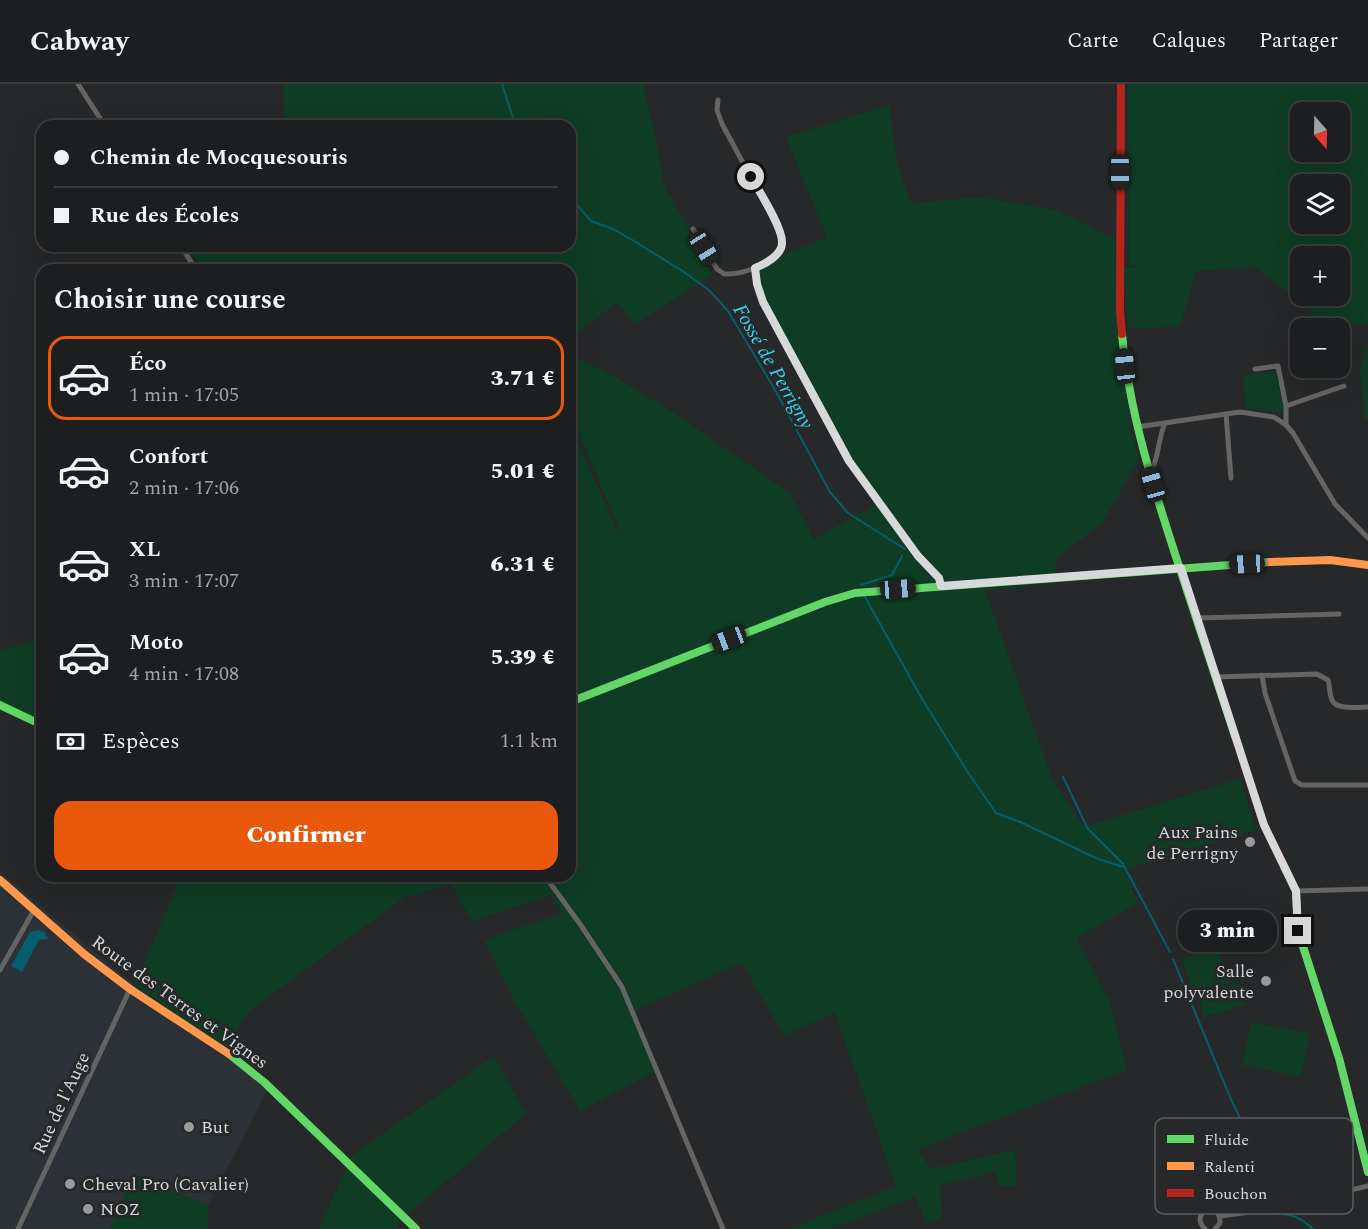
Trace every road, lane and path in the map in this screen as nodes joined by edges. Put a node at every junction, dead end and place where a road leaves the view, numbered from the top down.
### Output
1 (78, 84) edge
2 (1120, 84) edge
3 (718, 100) dead end
4 (101, 120) edge
5 (693, 229) dead end
6 (755, 268) junction
7 (1255, 369) dead end
8 (1344, 386) dead end
9 (1286, 406) junction
10 (1226, 414) junction
11 (1165, 423) junction
12 (1286, 425) junction
13 (1137, 427) junction
14 (1149, 471) junction
15 (1231, 478) dead end
16 (1368, 538) edge
17 (1368, 565) edge
18 (1181, 568) junction
19 (941, 586) junction
20 (1339, 614) dead end
21 (1197, 618) junction
22 (1262, 675) junction
23 (1216, 677) junction
24 (576, 700) edge
25 (0, 705) edge
26 (1368, 707) edge
27 (36, 722) edge
28 (1368, 785) edge
29 (0, 880) edge
30 (549, 882) edge
31 (1368, 889) edge
32 (1296, 891) junction
33 (34, 910) junction
34 (0, 970) edge
35 (130, 989) junction
36 (1368, 1172) edge
37 (1368, 1186) edge
38 (1353, 1190) edge
39 (1203, 1214) edge
40 (1218, 1214) edge
41 (1234, 1214) edge
42 (1220, 1216) junction
43 (1203, 1228) edge
44 (18, 1229) edge
45 (416, 1229) edge
46 (723, 1229) edge
47 (1216, 1229) edge

1 - 4 street
2 - 13 street
3 - 6 street
5 - 6 street
6 - 19 street
7 - 9 street
8 - 9 street
9 - 12 street
10 - 11 street
10 - 12 street
10 - 15 street
11 - 13 street
11 - 14 street
12 - 16 street
13 - 14 street
14 - 18 street
17 - 18 street
18 - 19 street
18 - 21 street
19 - 24 street
20 - 21 street
21 - 23 street
22 - 23 street
22 - 26 street
22 - 28 street
23 - 32 street
25 - 27 street
29 - 33 street, Route des Terres et Vignes
30 - 46 street
31 - 32 street
32 - 36 street
33 - 34 street
33 - 35 street, Route des Terres et Vignes
35 - 44 street, Rue de l'Auge
35 - 45 street, Route des Terres et Vignes
37 - 38 street
39 - 43 street
40 - 42 street
41 - 42 street
42 - 47 street

